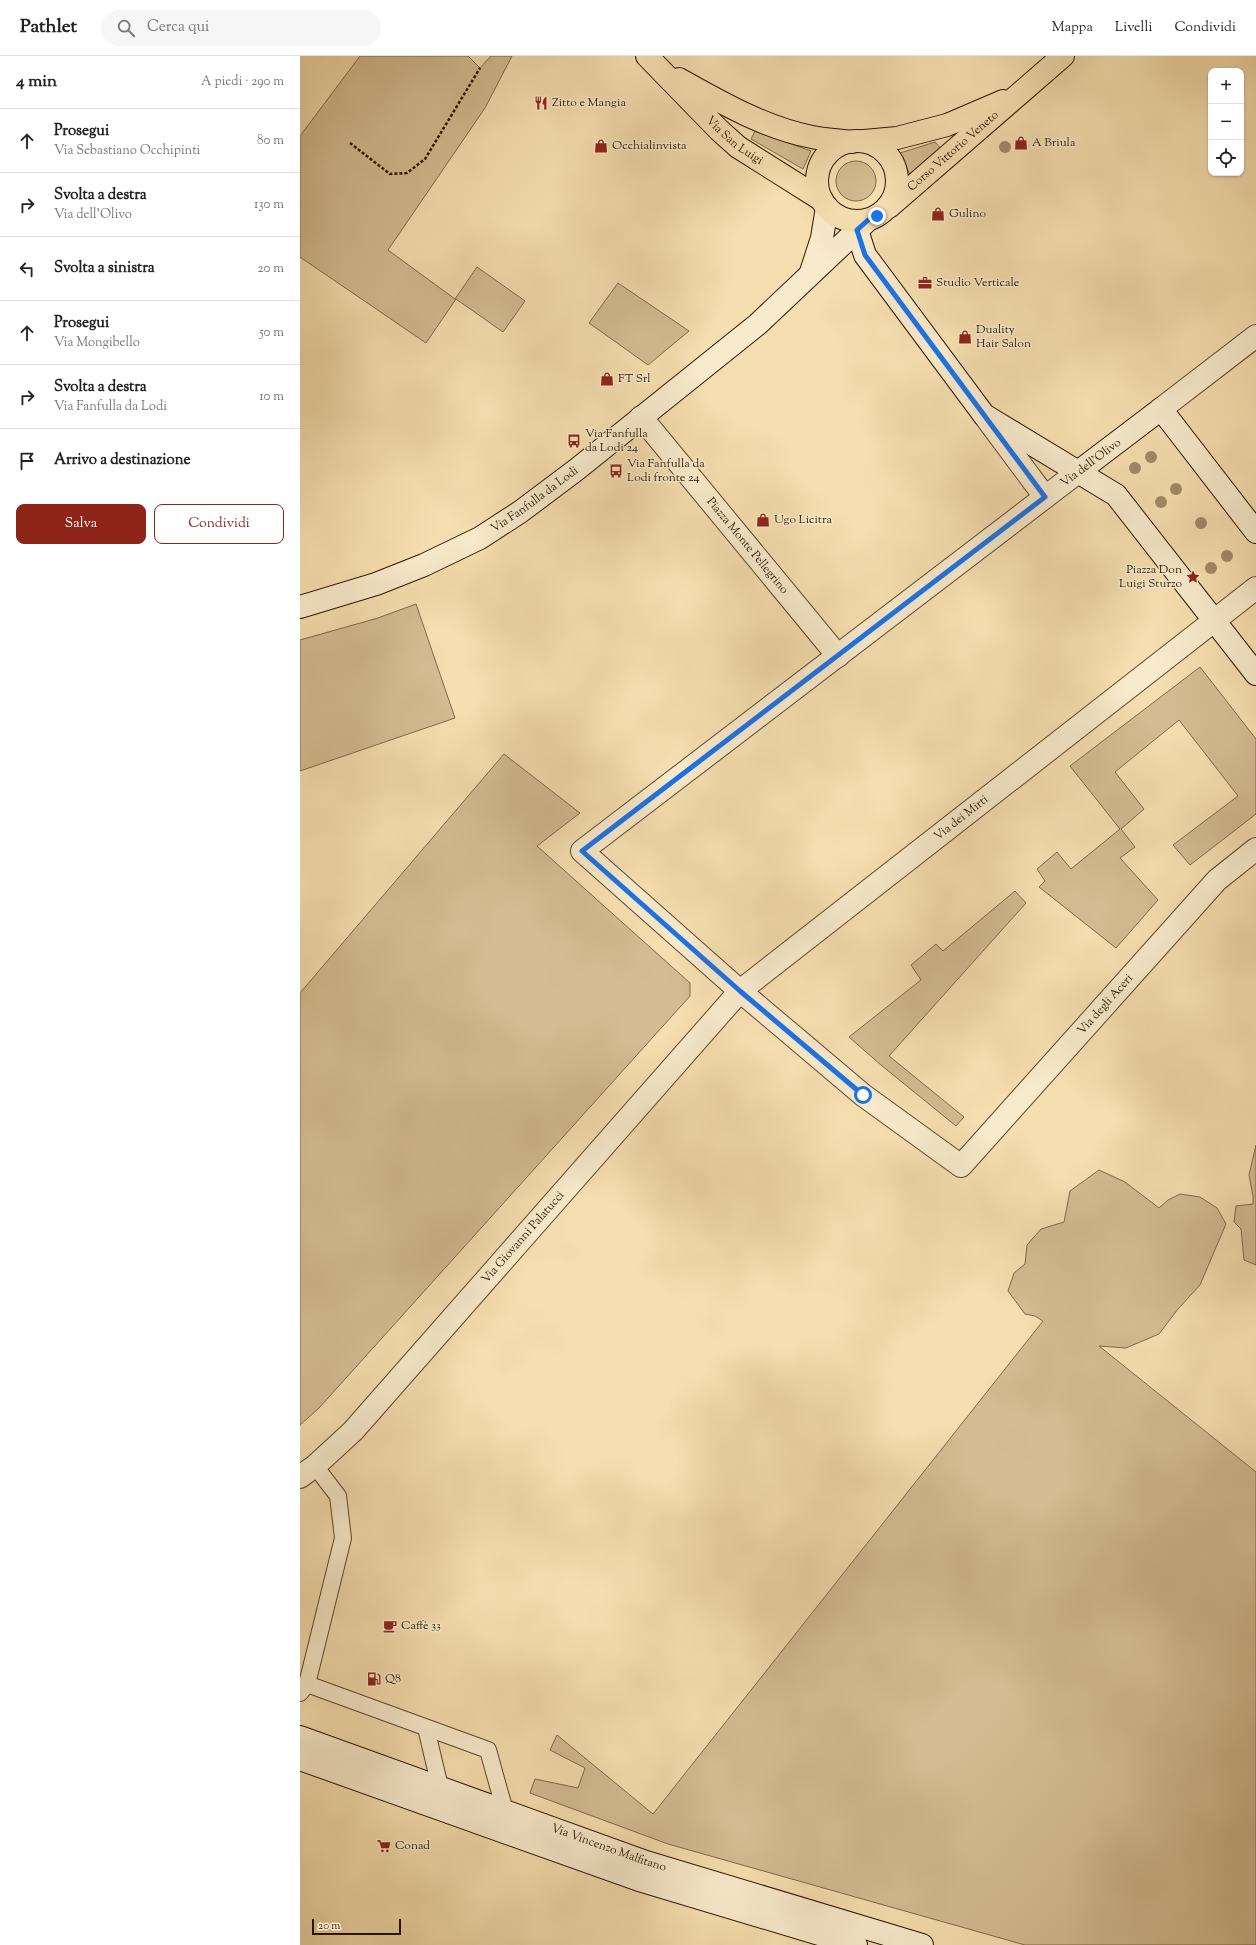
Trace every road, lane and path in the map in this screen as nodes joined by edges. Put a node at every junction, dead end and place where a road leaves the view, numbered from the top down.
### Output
1 (1063, 56) edge
2 (653, 62) edge
3 (480, 68) dead end
4 (1022, 93) junction
5 (857, 142) junction
6 (350, 143) dead end
7 (824, 204) junction
8 (870, 220) junction
9 (810, 274) junction
10 (1256, 336) edge
11 (1161, 409) junction
12 (984, 415) junction
13 (641, 417) junction
14 (1078, 472) junction
15 (1045, 497) junction
16 (1256, 532) edge
17 (1256, 588) edge
18 (300, 607) edge
19 (1215, 620) junction
20 (838, 656) junction
21 (1256, 674) edge
22 (1256, 849) edge
23 (740, 991) junction
24 (308, 1472) edge
25 (304, 1689) edge
26 (426, 1728) junction
27 (300, 1737) edge
28 (300, 1759) edge
29 (440, 1787) junction
30 (505, 1811) junction
31 (856, 1945) edge
32 (922, 1945) edge

1 - 4 main road, Corso Vittorio Veneto
2 - 5 main road, Via San Luigi
2 - 7 main road, Via San Luigi
3 - 6 path
4 - 5 main road, Corso Vittorio Veneto
4 - 8 main road, Corso Vittorio Veneto
5 - 7 main road
5 - 8 main road
7 - 8 main road, Via San Luigi
7 - 9 street, Via Fanfulla da Lodi
8 - 9 street, Via Fanfulla da Lodi
8 - 12 street
9 - 13 street, Via Fanfulla da Lodi
10 - 11 street, Via dell'Olivo
11 - 14 street, Via dell'Olivo
11 - 16 street
12 - 14 street
12 - 15 street
13 - 18 street, Via Fanfulla da Lodi
13 - 20 street, Piazza Monte Pellegrino
14 - 15 street, Via dell'Olivo
14 - 19 street
15 - 20 street, Via dell'Olivo
17 - 19 street, Via dei Mirti
19 - 21 street
19 - 23 street, Via dei Mirti
20 - 23 street, Via dell'Olivo
22 - 23 street, Via degli Aceri
23 - 24 street, Via Giovanni Palatucci
24 - 25 lane
25 - 26 lane
26 - 29 lane
26 - 30 lane
27 - 29 street, Via Vincenzo Malfitano
28 - 31 street, Via Vincenzo Malfitano
29 - 30 street, Via Vincenzo Malfitano
30 - 32 street, Via Vincenzo Malfitano

